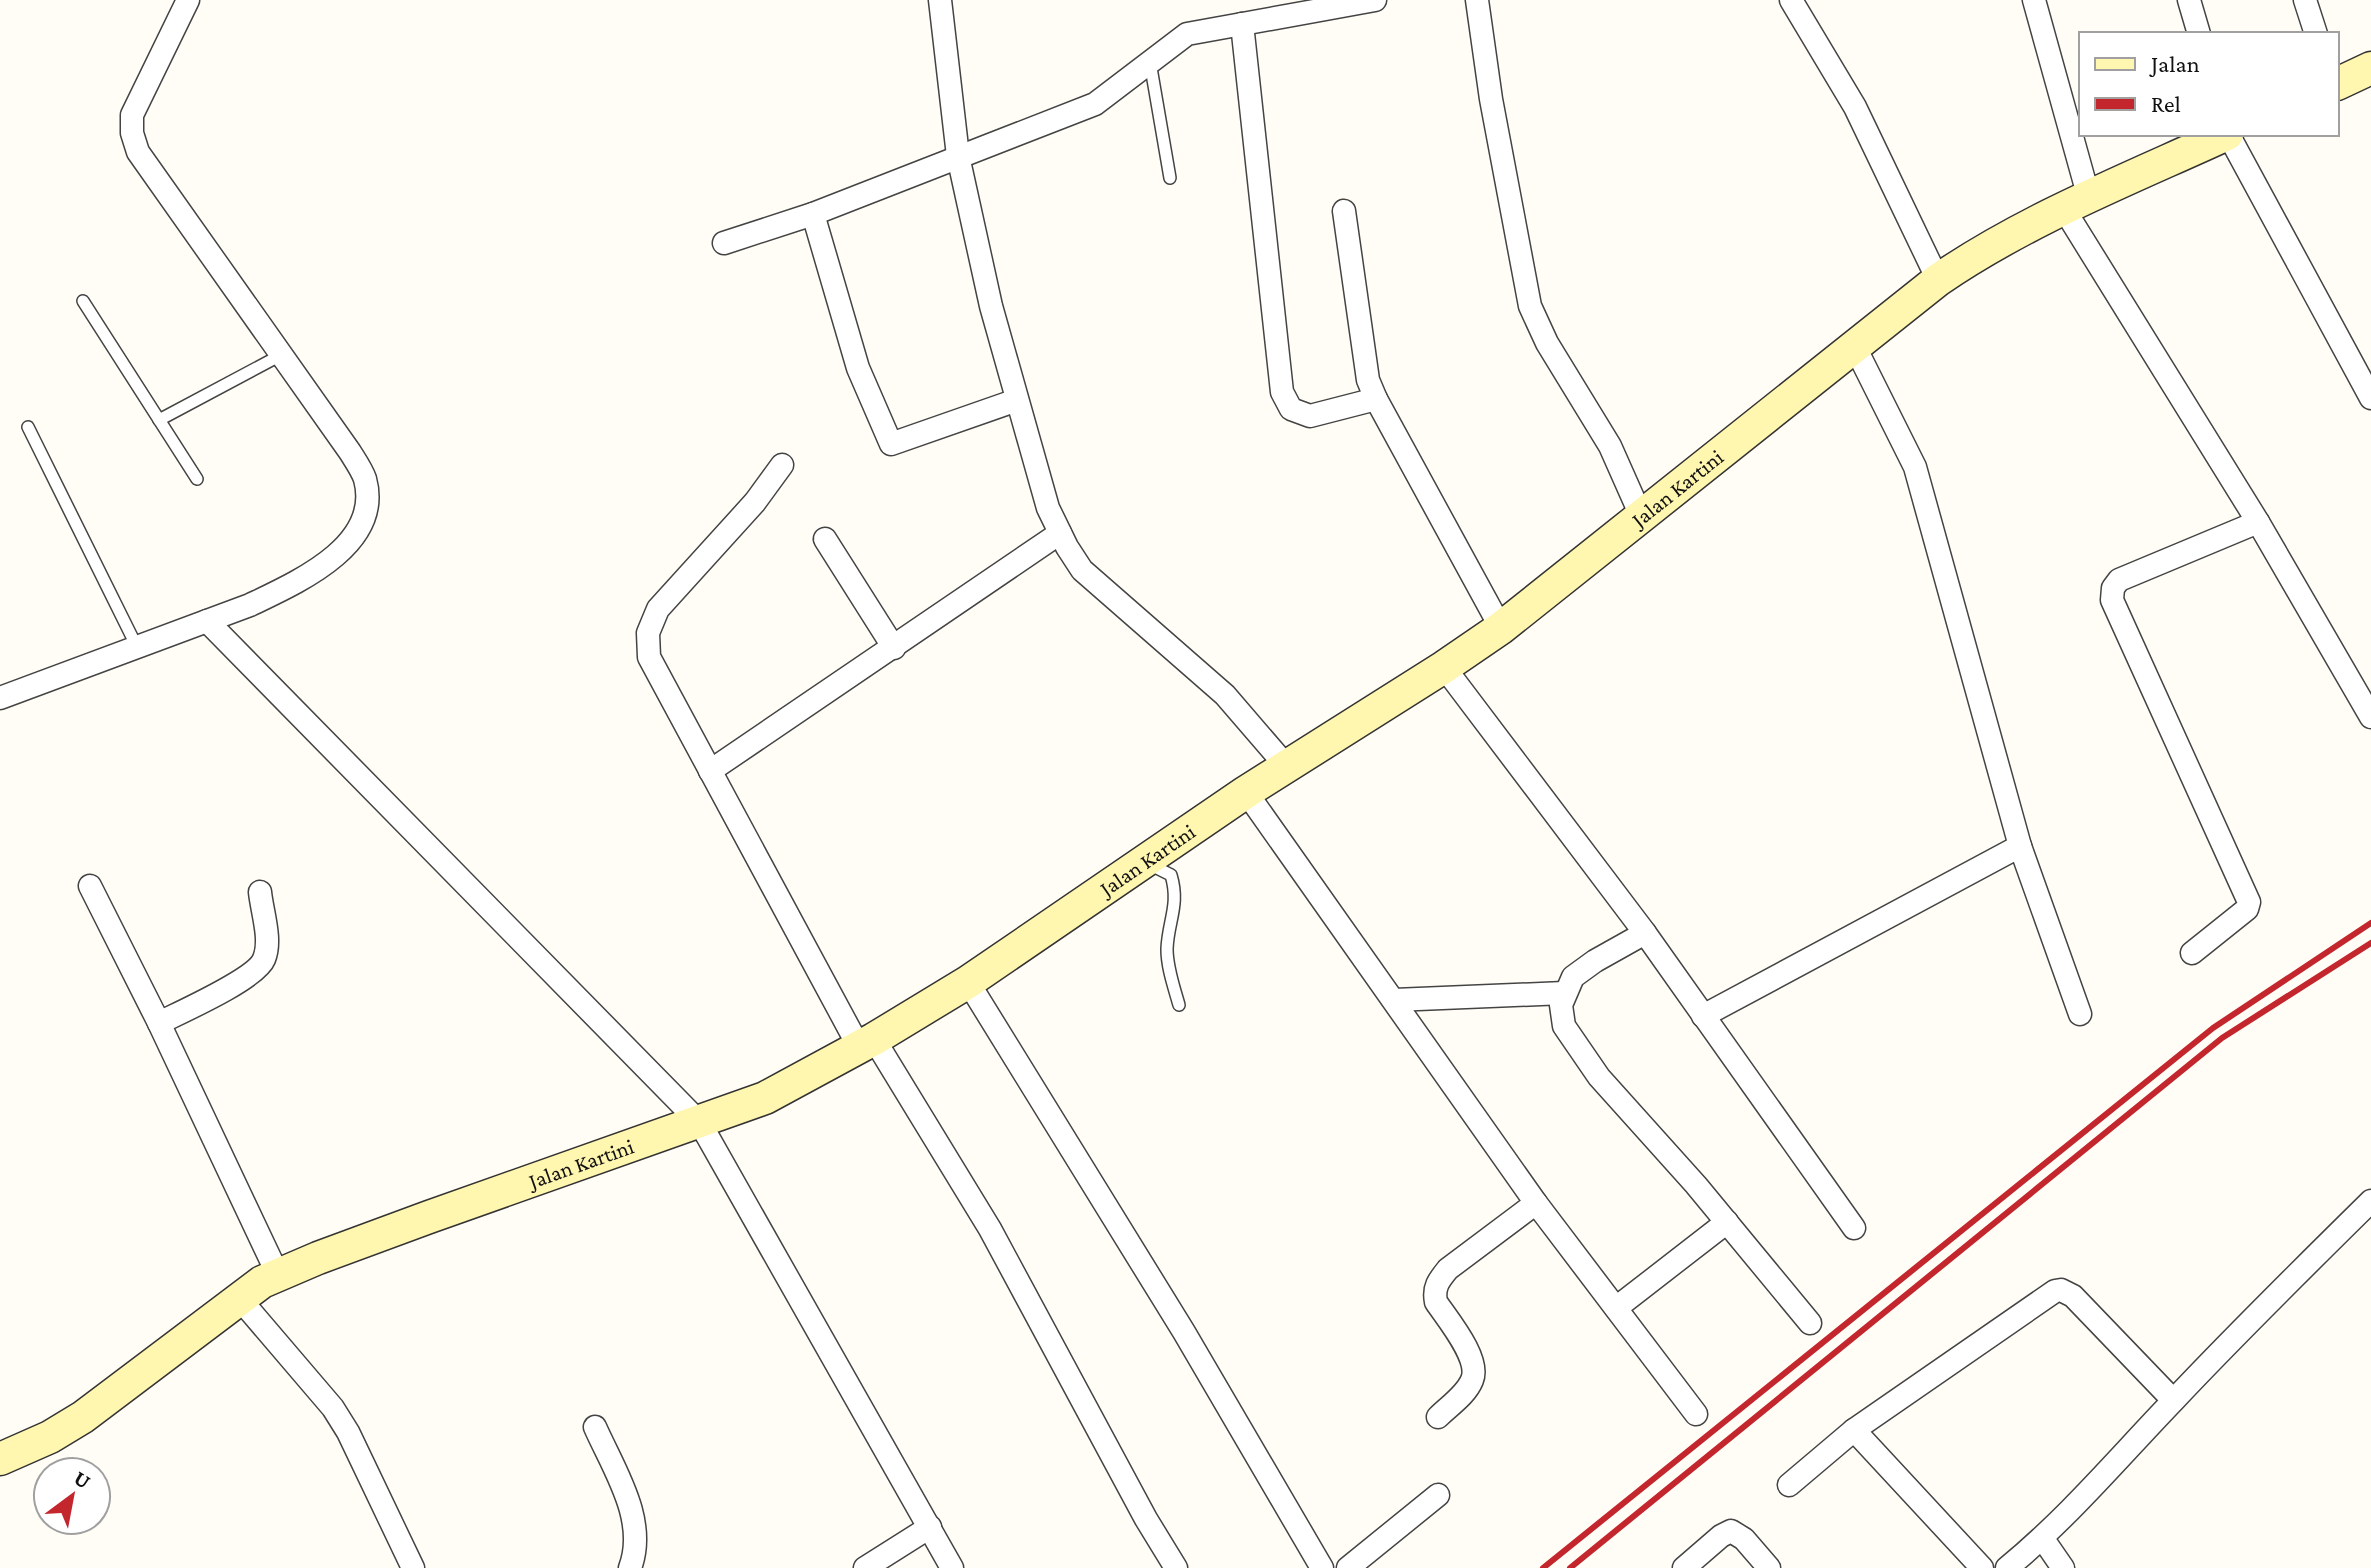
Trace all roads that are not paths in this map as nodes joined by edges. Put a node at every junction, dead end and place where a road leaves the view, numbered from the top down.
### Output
1 (188, 0) edge
2 (940, 0) edge
3 (1375, 0) edge
4 (1477, 0) edge
5 (1791, 0) edge
6 (2034, 0) edge
7 (2189, 0) edge
8 (2305, 0) edge
9 (1346, 3) edge
10 (1242, 24) junction
11 (2198, 32) edge
12 (2315, 32) edge
13 (1149, 61) junction
14 (2224, 136) edge
15 (2229, 136) edge
16 (958, 156) junction
17 (1170, 178) dead end
18 (2076, 203) junction
19 (1344, 211) dead end
20 (813, 214) junction
21 (724, 243) dead end
22 (1938, 280) junction
23 (83, 301) dead end
24 (1855, 347) junction
25 (281, 355) junction
26 (2371, 398) edge
27 (1376, 399) junction
28 (1017, 400) junction
29 (159, 420) junction
30 (28, 427) dead end
31 (782, 465) dead end
32 (197, 479) dead end
33 (1642, 518) junction
34 (2258, 522) junction
35 (1060, 533) junction
36 (825, 539) dead end
37 (207, 621) junction
38 (1501, 628) junction
39 (137, 647) junction
40 (894, 648) junction
41 (1444, 667) junction
42 (0, 698) edge
43 (2371, 717) edge
44 (1287, 767) junction
45 (710, 771) junction
46 (1246, 792) junction
47 (2020, 846) junction
48 (1145, 861) junction
49 (90, 886) dead end
50 (260, 892) dead end
51 (1645, 933) junction
52 (2192, 953) dead end
53 (968, 982) junction
54 (1564, 993) junction
55 (1394, 1000) junction
56 (1179, 1005) dead end
57 (2080, 1014) dead end
58 (1703, 1016) junction
59 (159, 1023) junction
60 (866, 1043) junction
61 (700, 1123) junction
62 (2371, 1201) edge
63 (1536, 1203) junction
64 (1727, 1222) junction
65 (1854, 1228) dead end
66 (278, 1275) junction
67 (239, 1298) junction
68 (1616, 1308) junction
69 (1810, 1323) dead end
70 (2173, 1400) junction
71 (1696, 1414) dead end
72 (1438, 1417) dead end
73 (595, 1427) dead end
74 (1854, 1430) junction
75 (0, 1459) edge
76 (1789, 1485) dead end
77 (1438, 1495) dead end
78 (930, 1527) junction
79 (2043, 1539) junction
80 (413, 1568) edge
81 (630, 1568) edge
82 (865, 1568) edge
83 (952, 1568) edge
84 (1176, 1568) edge
85 (1322, 1568) edge
86 (1348, 1568) edge
87 (1684, 1568) edge
88 (1769, 1568) edge
89 (1982, 1568) edge
90 (2007, 1568) edge
91 (2063, 1568) edge

1 - 25 street
2 - 16 street
3 - 9 street
4 - 33 street
5 - 22 street
6 - 18 street
7 - 11 street
8 - 12 street
9 - 10 street
10 - 13 street
10 - 27 street
13 - 16 street
13 - 17 lane
14 - 18 street, Jalan Kartini
15 - 26 street
16 - 20 street
16 - 28 street
18 - 22 street, Jalan Kartini
18 - 34 street
19 - 27 street
20 - 21 street
20 - 28 street
22 - 24 street, Jalan Kartini
23 - 29 lane
24 - 33 street, Jalan Kartini
24 - 47 street
25 - 29 lane
25 - 37 street
27 - 38 street
28 - 35 street
29 - 32 lane
30 - 39 lane
31 - 45 street
33 - 38 street, Jalan Kartini
34 - 43 street
34 - 52 street
35 - 40 street
35 - 44 street
36 - 40 street
37 - 39 street
37 - 61 street
38 - 41 street, Jalan Kartini
39 - 42 street
40 - 45 street
41 - 44 street, Jalan Kartini
41 - 51 street
44 - 46 street, Jalan Kartini
45 - 60 street
46 - 48 street, Jalan Kartini
46 - 55 street
47 - 57 street
47 - 58 street
48 - 53 street, Jalan Kartini
48 - 56 lane
49 - 59 street
50 - 59 street
51 - 54 street
51 - 58 street
53 - 60 street, Jalan Kartini
53 - 85 street
54 - 55 street
54 - 64 street
55 - 63 street
58 - 65 street
59 - 66 street
60 - 61 street, Jalan Kartini
60 - 84 street
61 - 66 street, Jalan Kartini
61 - 78 street
62 - 70 street
63 - 68 street
63 - 72 street
64 - 68 street
64 - 69 street
66 - 67 street, Jalan Kartini
67 - 75 street, Jalan Kartini
67 - 80 street
68 - 71 street
70 - 74 street
70 - 79 street
73 - 81 street
74 - 76 street
74 - 89 street
77 - 86 street
78 - 82 street
78 - 83 street
79 - 90 street
79 - 91 street
87 - 88 street

